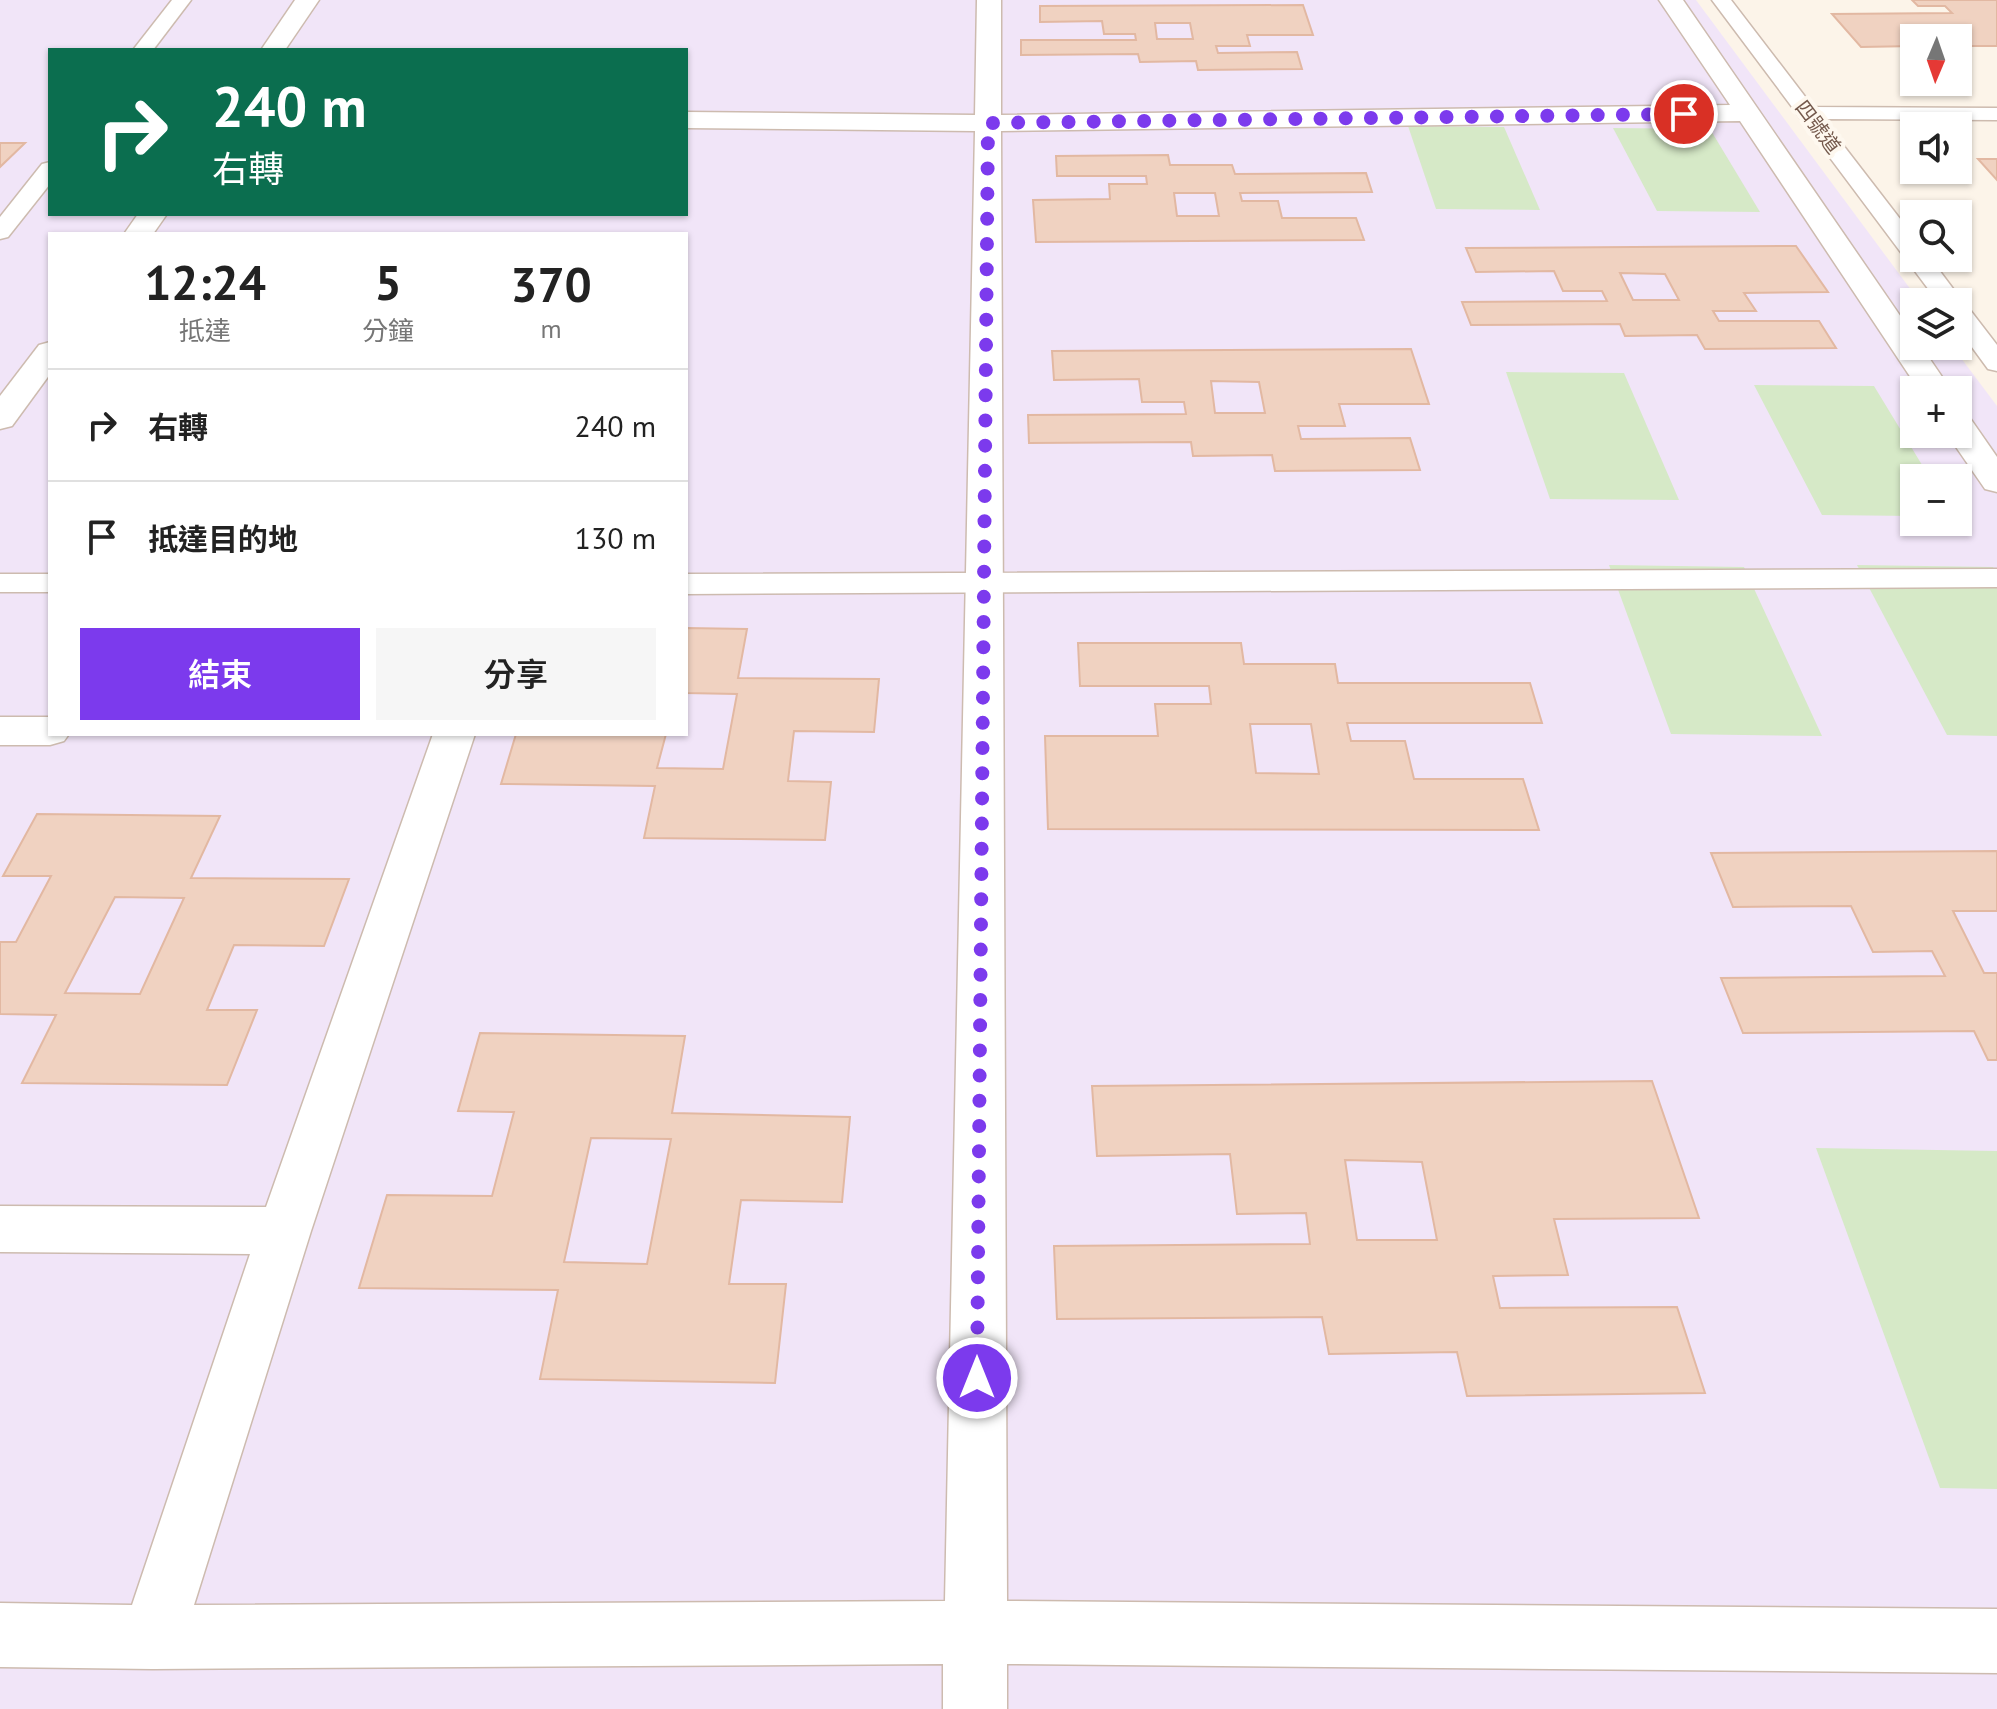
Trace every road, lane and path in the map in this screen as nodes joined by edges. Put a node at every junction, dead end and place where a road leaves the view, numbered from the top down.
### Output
1 (182, 0) edge
2 (307, 0) edge
3 (989, 0) edge
4 (1671, 0) edge
5 (1721, 0) edge
6 (145, 48) edge
7 (274, 48) edge
8 (1747, 113) junction
9 (1808, 113) junction
10 (1997, 114) edge
11 (688, 120) edge
12 (988, 123) junction
13 (48, 172) edge
14 (0, 232) edge
15 (1900, 235) edge
16 (1928, 272) edge
17 (1940, 288) edge
18 (1972, 330) edge
19 (48, 355) edge
20 (1997, 363) edge
21 (1925, 376) edge
22 (0, 419) edge
23 (1972, 445) edge
24 (1997, 482) edge
25 (1997, 578) edge
26 (0, 583) edge
27 (48, 583) edge
28 (688, 584) edge
29 (984, 585) junction
30 (0, 731) edge
31 (48, 731) edge
32 (453, 736) edge
33 (0, 1229) edge
34 (284, 1231) junction
35 (975, 1632) junction
36 (0, 1635) edge
37 (153, 1637) junction
38 (1997, 1641) edge
39 (975, 1709) edge

1 - 6 lane
2 - 7 street
3 - 12 street
4 - 8 street
5 - 9 lane, 四號道
8 - 12 street
8 - 21 street
9 - 10 lane
9 - 15 lane, 四號道
11 - 12 street
12 - 29 street
13 - 14 lane
16 - 17 lane, 四號道
18 - 20 lane
19 - 22 street
23 - 24 street
25 - 29 lane
26 - 27 lane
28 - 29 lane
29 - 35 street
30 - 31 street
32 - 34 street
33 - 34 street
34 - 37 street
35 - 37 street
35 - 38 street
35 - 39 street
36 - 37 street

